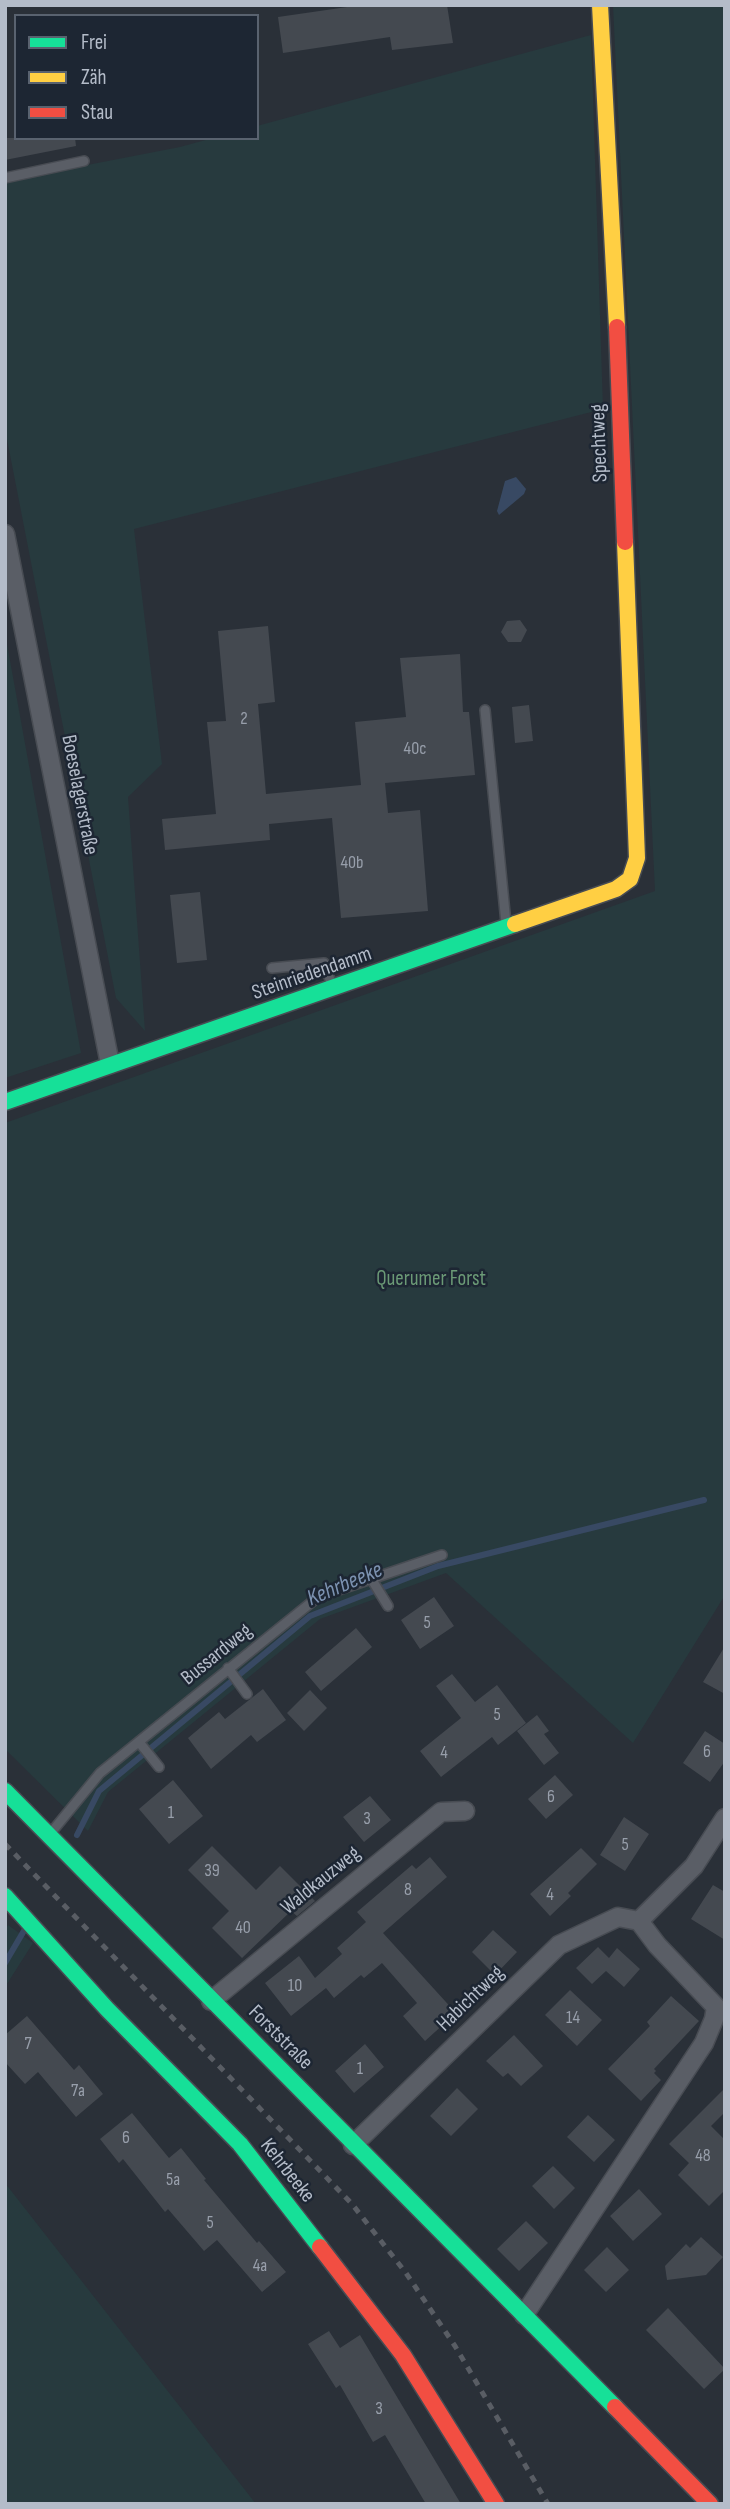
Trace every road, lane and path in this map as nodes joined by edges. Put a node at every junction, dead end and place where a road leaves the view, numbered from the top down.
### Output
1 (600, 5) edge
2 (84, 161) dead end
3 (5, 178) edge
4 (5, 534) edge
5 (485, 710) dead end
6 (630, 879) joint
7 (506, 928) junction
8 (272, 968) dead end
9 (333, 989) junction
10 (110, 1065) junction
11 (5, 1102) edge
12 (442, 1555) dead end
13 (372, 1580) junction
14 (388, 1606) dead end
15 (228, 1668) junction
16 (247, 1693) dead end
17 (139, 1742) junction
18 (159, 1767) dead end
19 (5, 1791) edge
20 (465, 1811) dead end
21 (725, 1818) edge
22 (49, 1835) junction
23 (5, 1896) edge
24 (639, 1921) junction
25 (211, 2001) junction
26 (353, 2145) junction
27 (524, 2315) junction
28 (496, 2504) edge
29 (710, 2504) edge

1 - 6 street, Spechtweg
2 - 3 lane
4 - 10 street, Boeselagerstraße
5 - 7 lane
6 - 7 street, Steinriedendamm
7 - 9 street, Steinriedendamm
8 - 9 lane
9 - 10 street, Steinriedendamm
10 - 11 street, Steinriedendamm
12 - 13 lane, Bussardweg
13 - 14 lane
13 - 15 lane, Bussardweg
15 - 16 lane
15 - 17 lane, Bussardweg
17 - 18 lane
17 - 22 lane, Bussardweg
19 - 22 street, Forststraße
20 - 25 street, Waldkauzweg
21 - 24 street
22 - 25 street, Forststraße
23 - 28 street, Kehrbeeke
24 - 26 street, Habichtweg
24 - 27 street
25 - 26 street, Forststraße
26 - 27 street, Forststraße
27 - 29 street, Forststraße

